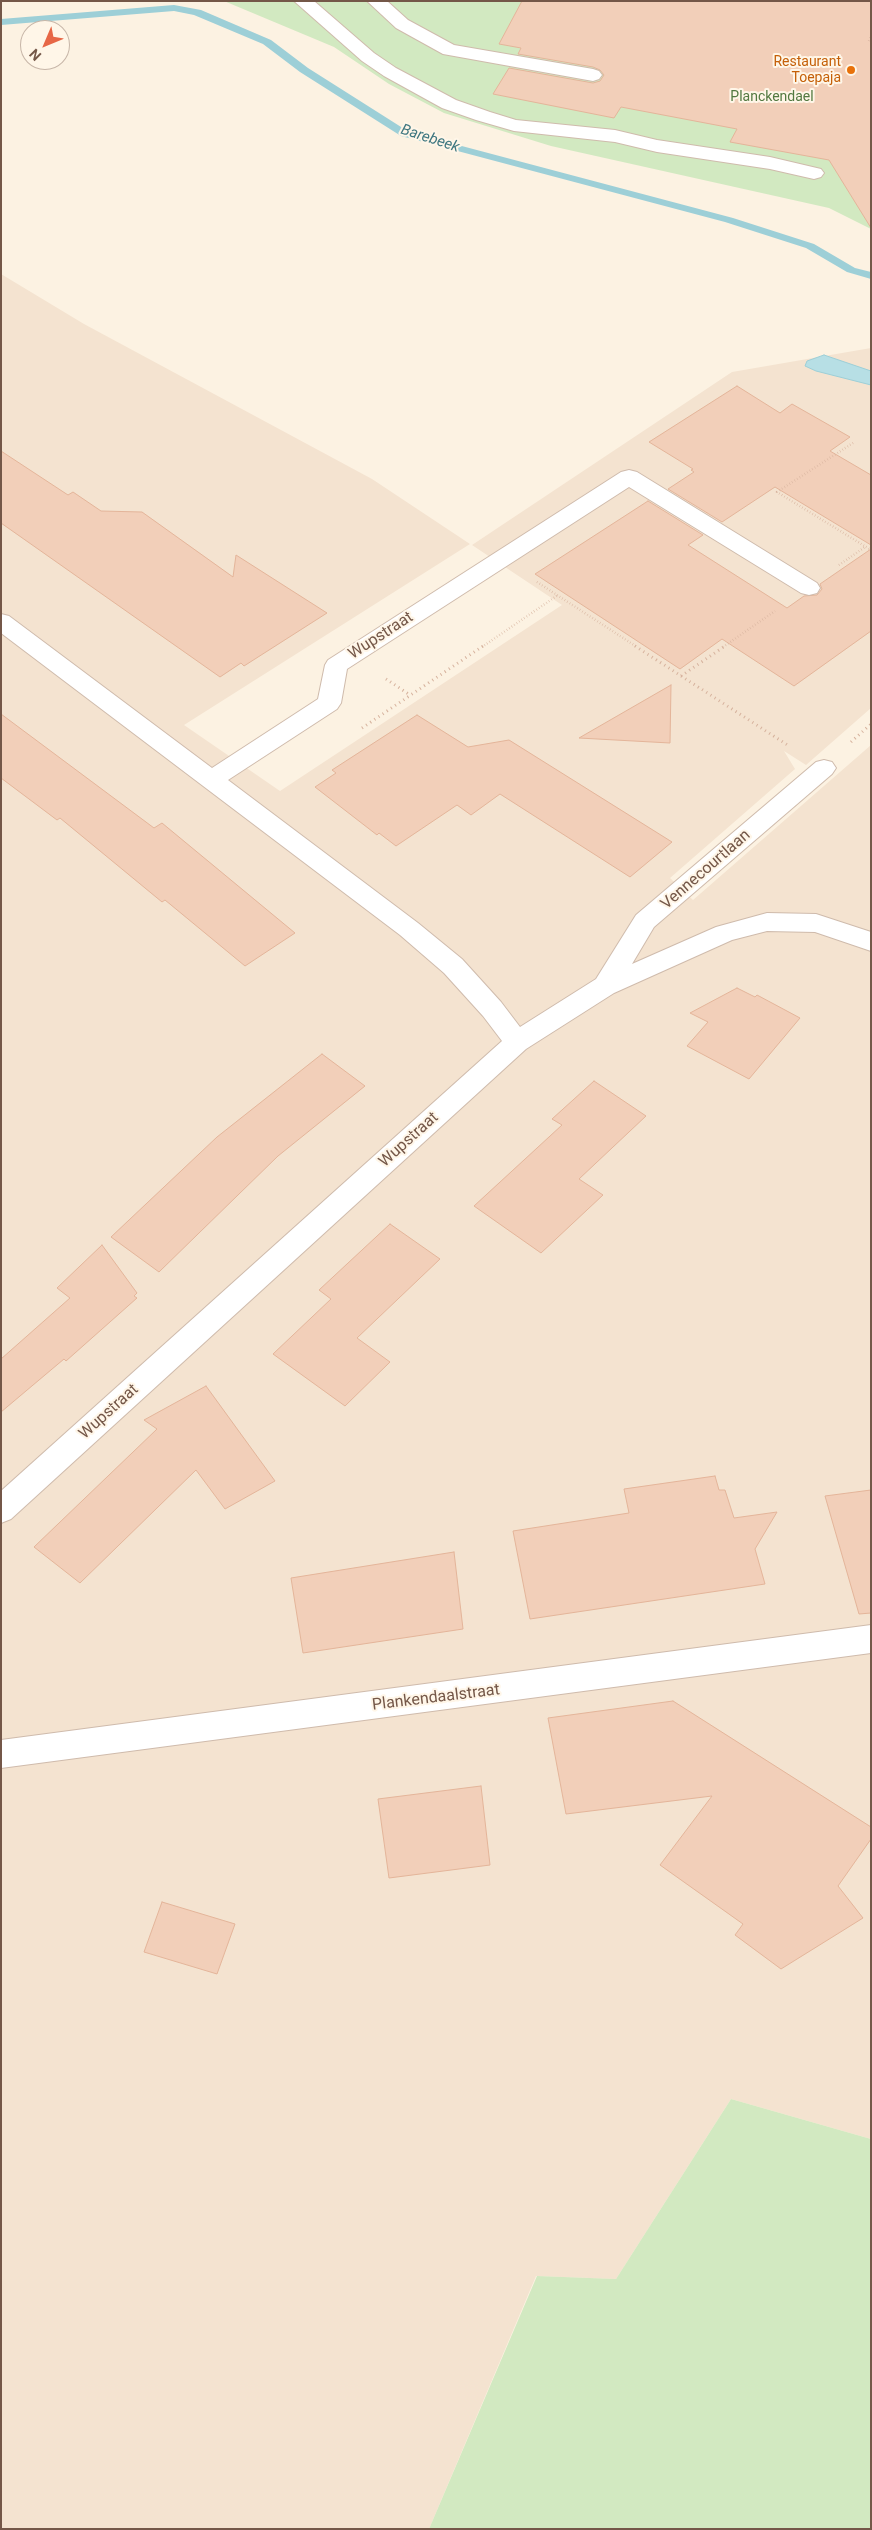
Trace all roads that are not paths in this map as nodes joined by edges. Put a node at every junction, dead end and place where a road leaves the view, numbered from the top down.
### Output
1 (303, 1) edge
2 (376, 1) edge
3 (593, 75) dead end
4 (814, 173) dead end
5 (611, 508) dead end
6 (501, 559) junction
7 (809, 588) dead end
8 (1, 621) edge
9 (824, 768) road end
10 (211, 780) junction
11 (871, 942) edge
12 (604, 986) junction
13 (517, 1042) junction
14 (1, 1510) edge
15 (871, 1640) edge
16 (1, 1754) edge

1 - 4 street
2 - 3 street
5 - 6 street
6 - 7 street, Wupstraat
6 - 10 street, Wupstraat
8 - 10 street
9 - 12 street, Vennecourtlaan
10 - 13 street
11 - 12 street, Vennecourtlaan
12 - 13 street, Vennecourtlaan
13 - 14 street, Wupstraat
15 - 16 street, Plankendaalstraat

